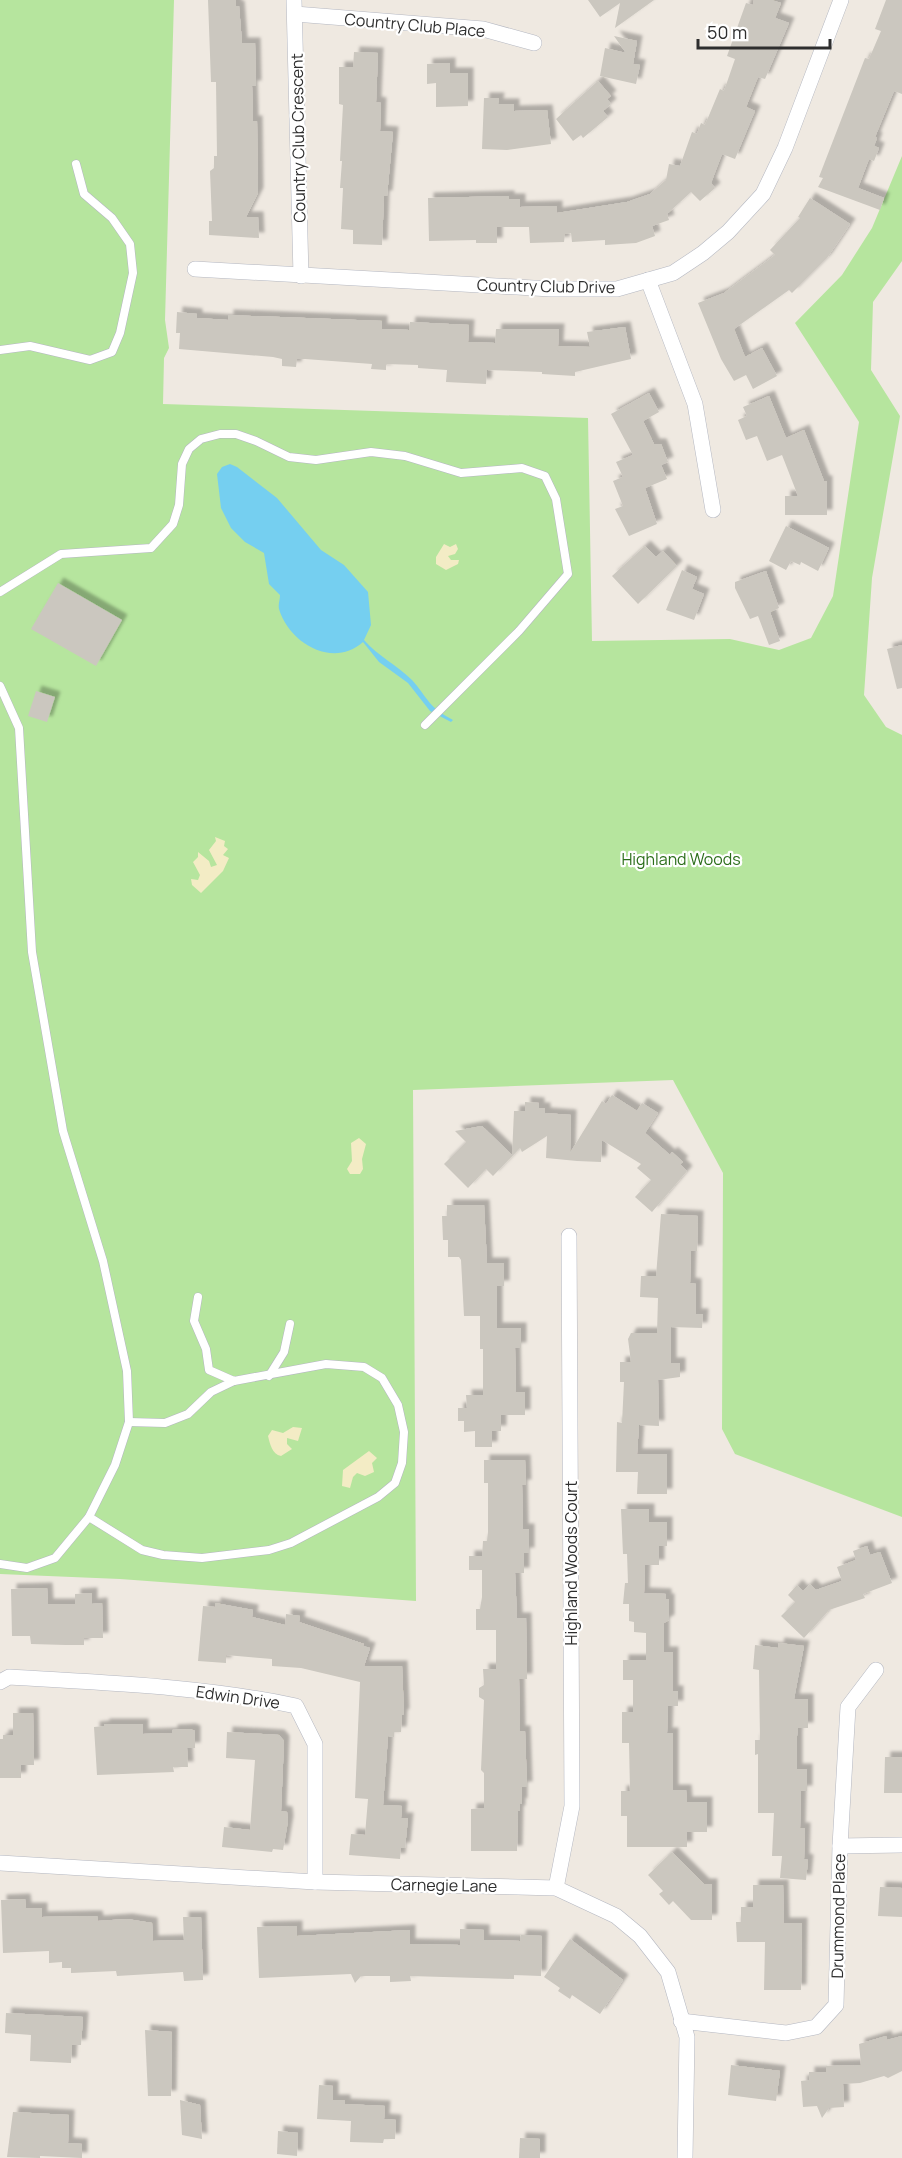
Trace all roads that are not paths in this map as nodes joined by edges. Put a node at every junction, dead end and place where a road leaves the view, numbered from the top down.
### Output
1 (840, 0) edge
2 (294, 7) edge
3 (534, 43) dead end
4 (76, 164) dead end
5 (195, 269) dead end
6 (302, 276) junction
7 (648, 280) junction
8 (0, 350) edge
9 (714, 510) dead end
10 (0, 591) edge
11 (0, 686) edge
12 (425, 724) dead end
13 (569, 1236) dead end
14 (198, 1297) dead end
15 (290, 1324) dead end
16 (269, 1376) junction
17 (234, 1381) junction
18 (129, 1422) junction
19 (89, 1517) junction
20 (0, 1564) edge
21 (876, 1670) dead end
22 (0, 1682) edge
23 (902, 1845) edge
24 (840, 1846) junction
25 (0, 1863) edge
26 (315, 1882) junction
27 (555, 1888) junction
28 (681, 2021) junction
29 (685, 2158) edge

1 - 7 street, Country Club Drive
2 - 3 street, Country Club Place
2 - 6 street, Country Club Crescent
4 - 8 lane
5 - 6 street, Country Club Drive
6 - 7 street, Country Club Drive
7 - 9 street
10 - 12 lane
11 - 18 lane
13 - 27 street, Highland Woods Court
14 - 17 lane
15 - 16 lane
16 - 17 lane
16 - 19 lane
17 - 18 lane
18 - 19 lane
19 - 20 lane
21 - 24 street, Drummond Place
22 - 26 street, Edwin Drive
23 - 24 street
24 - 28 street, Drummond Place
25 - 26 street, Carnegie Lane
26 - 27 street, Carnegie Lane
27 - 28 street, Carnegie Lane
28 - 29 street, Carnegie Lane

